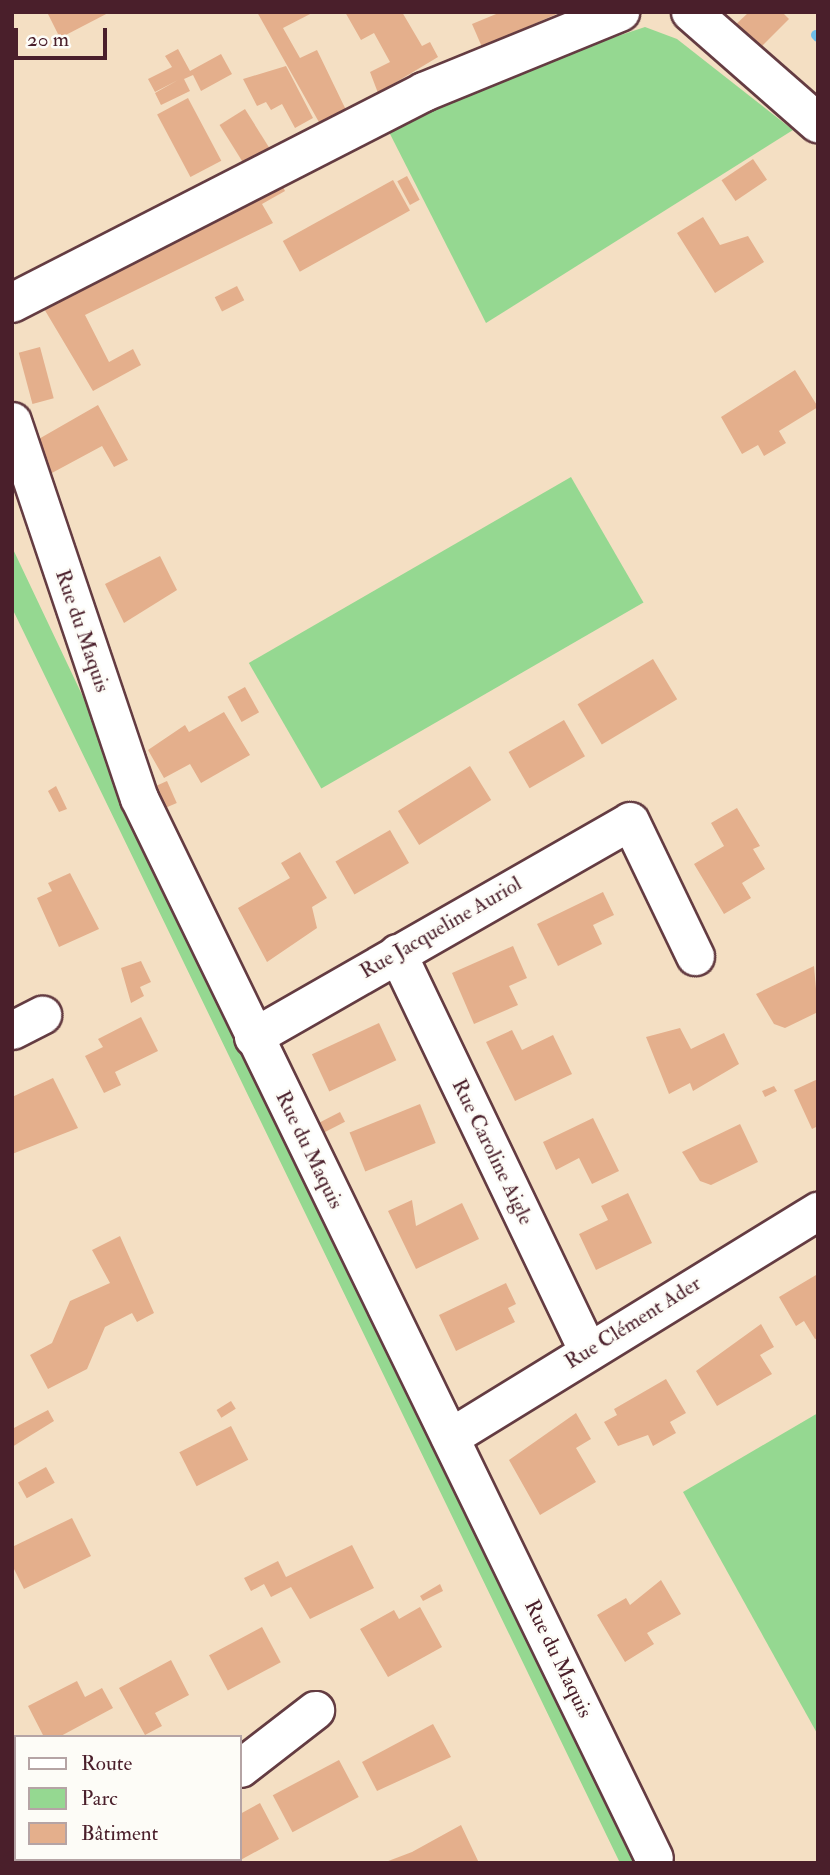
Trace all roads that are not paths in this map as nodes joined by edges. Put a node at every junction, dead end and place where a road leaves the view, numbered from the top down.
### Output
1 (620, 12) edge
2 (691, 12) edge
3 (818, 123) edge
4 (12, 303) edge
5 (12, 421) edge
6 (397, 953) junction
7 (695, 956) dead end
8 (253, 1037) junction
9 (818, 1211) edge
10 (588, 1352) junction
11 (450, 1437) junction
12 (315, 1710) dead end
13 (242, 1766) edge
14 (654, 1858) dead end

1 - 4 street
2 - 3 street
5 - 8 street, Rue du Maquis
6 - 7 street, Rue Jacqueline Auriol
6 - 8 street, Rue Jacqueline Auriol
6 - 10 street, Rue Caroline Aigle
8 - 11 street, Rue du Maquis
9 - 10 street, Rue Clément Ader
10 - 11 street, Rue Clément Ader
11 - 14 street, Rue du Maquis
12 - 13 street

